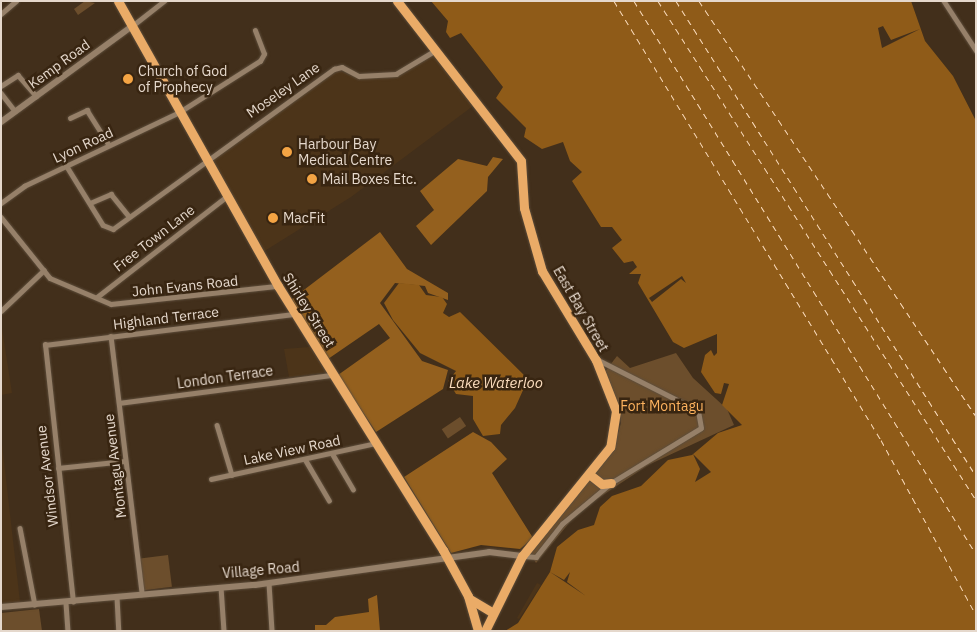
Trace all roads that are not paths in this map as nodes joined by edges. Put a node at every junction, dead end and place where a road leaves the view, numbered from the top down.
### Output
1 (16, 1) edge
2 (118, 1) edge
3 (164, 1) edge
4 (397, 1) edge
5 (944, 1) edge
6 (1, 14) edge
7 (132, 26) junction
8 (256, 31) dead end
9 (436, 50) junction
10 (976, 50) edge
11 (1, 86) edge
12 (1, 93) edge
13 (36, 96) junction
14 (15, 112) junction
15 (178, 113) junction
16 (70, 118) dead end
17 (1, 122) edge
18 (109, 145) junction
19 (205, 160) junction
20 (66, 165) junction
21 (226, 197) junction
22 (1, 202) edge
23 (90, 203) junction
24 (129, 216) junction
25 (1, 217) edge
26 (44, 270) junction
27 (278, 286) junction
28 (96, 297) junction
29 (1, 310) edge
30 (295, 314) junction
31 (111, 336) junction
32 (44, 348) joint
33 (596, 360) junction
34 (334, 374) junction
35 (119, 403) junction
36 (217, 425) dead end
37 (378, 443) junction
38 (332, 453) junction
39 (305, 459) junction
40 (125, 461) junction
41 (58, 468) junction
42 (589, 474) junction
43 (232, 475) junction
44 (211, 479) dead end
45 (611, 483) junction
46 (353, 489) dead end
47 (329, 500) dead end
48 (20, 528) dead end
49 (522, 556) junction
50 (448, 560) junction
51 (269, 583) junction
52 (221, 586) junction
53 (142, 594) junction
54 (468, 596) junction
55 (117, 597) junction
56 (69, 602) junction
57 (34, 605) junction
58 (1, 607) edge
59 (493, 613) junction
60 (68, 631) edge
61 (119, 631) edge
62 (224, 631) edge
63 (272, 631) edge
64 (478, 631) edge
65 (485, 631) edge

1 - 6 street
2 - 7 highway, Shirley Street
3 - 7 street
4 - 9 highway, East Bay Street
5 - 10 street
7 - 13 main road, Kemp Road
7 - 15 highway, Shirley Street
8 - 15 street, Lyon Road
9 - 19 street, Moseley Lane
9 - 33 highway, East Bay Street
11 - 13 street
12 - 14 street
13 - 14 main road, Kemp Road
14 - 17 main road, Kemp Road
15 - 18 street, Lyon Road
15 - 19 highway, Shirley Street
16 - 18 street
18 - 20 street, Lyon Road
19 - 21 highway, Shirley Street
19 - 24 street, Moseley Lane
20 - 22 street, Lyon Road
20 - 23 street
21 - 27 highway, Shirley Street
21 - 28 street, Free Town Lane
23 - 24 street
23 - 24 street, Moseley Lane
25 - 26 street, John Evans Road
26 - 28 street, John Evans Road
26 - 29 street
27 - 28 street, John Evans Road
27 - 30 highway, Shirley Street
30 - 31 street, Highland Terrace
30 - 34 highway, Shirley Street
31 - 32 street, Highland Terrace
31 - 35 street, Montagu Avenue
32 - 41 street, Windsor Avenue
33 - 42 highway, East Bay Street
33 - 45 street
34 - 35 street, London Terrace
34 - 37 highway, Shirley Street
35 - 40 street, Montagu Avenue
36 - 43 street
37 - 38 street, Lake View Road
37 - 50 highway, Shirley Street
38 - 39 street, Lake View Road
38 - 46 street
39 - 43 street, Lake View Road
39 - 47 street
40 - 41 street
40 - 53 street, Montagu Avenue
41 - 56 street, Windsor Avenue
42 - 45 highway
42 - 49 highway, East Bay Street
43 - 44 street, Lake View Road
45 - 49 street
48 - 57 street
49 - 50 main road, Village Road
49 - 59 highway, East Bay Street
50 - 51 main road, Village Road
50 - 54 highway, Shirley Street
51 - 52 main road, Village Road
51 - 63 street
52 - 53 main road, Village Road
52 - 62 street
53 - 55 main road, Village Road
54 - 59 highway
54 - 64 highway, Shirley Street
55 - 56 main road, Village Road
55 - 61 street
56 - 57 main road, Village Road
56 - 60 street, Windsor Avenue
57 - 58 main road, Village Road
59 - 65 highway, East Bay Street

